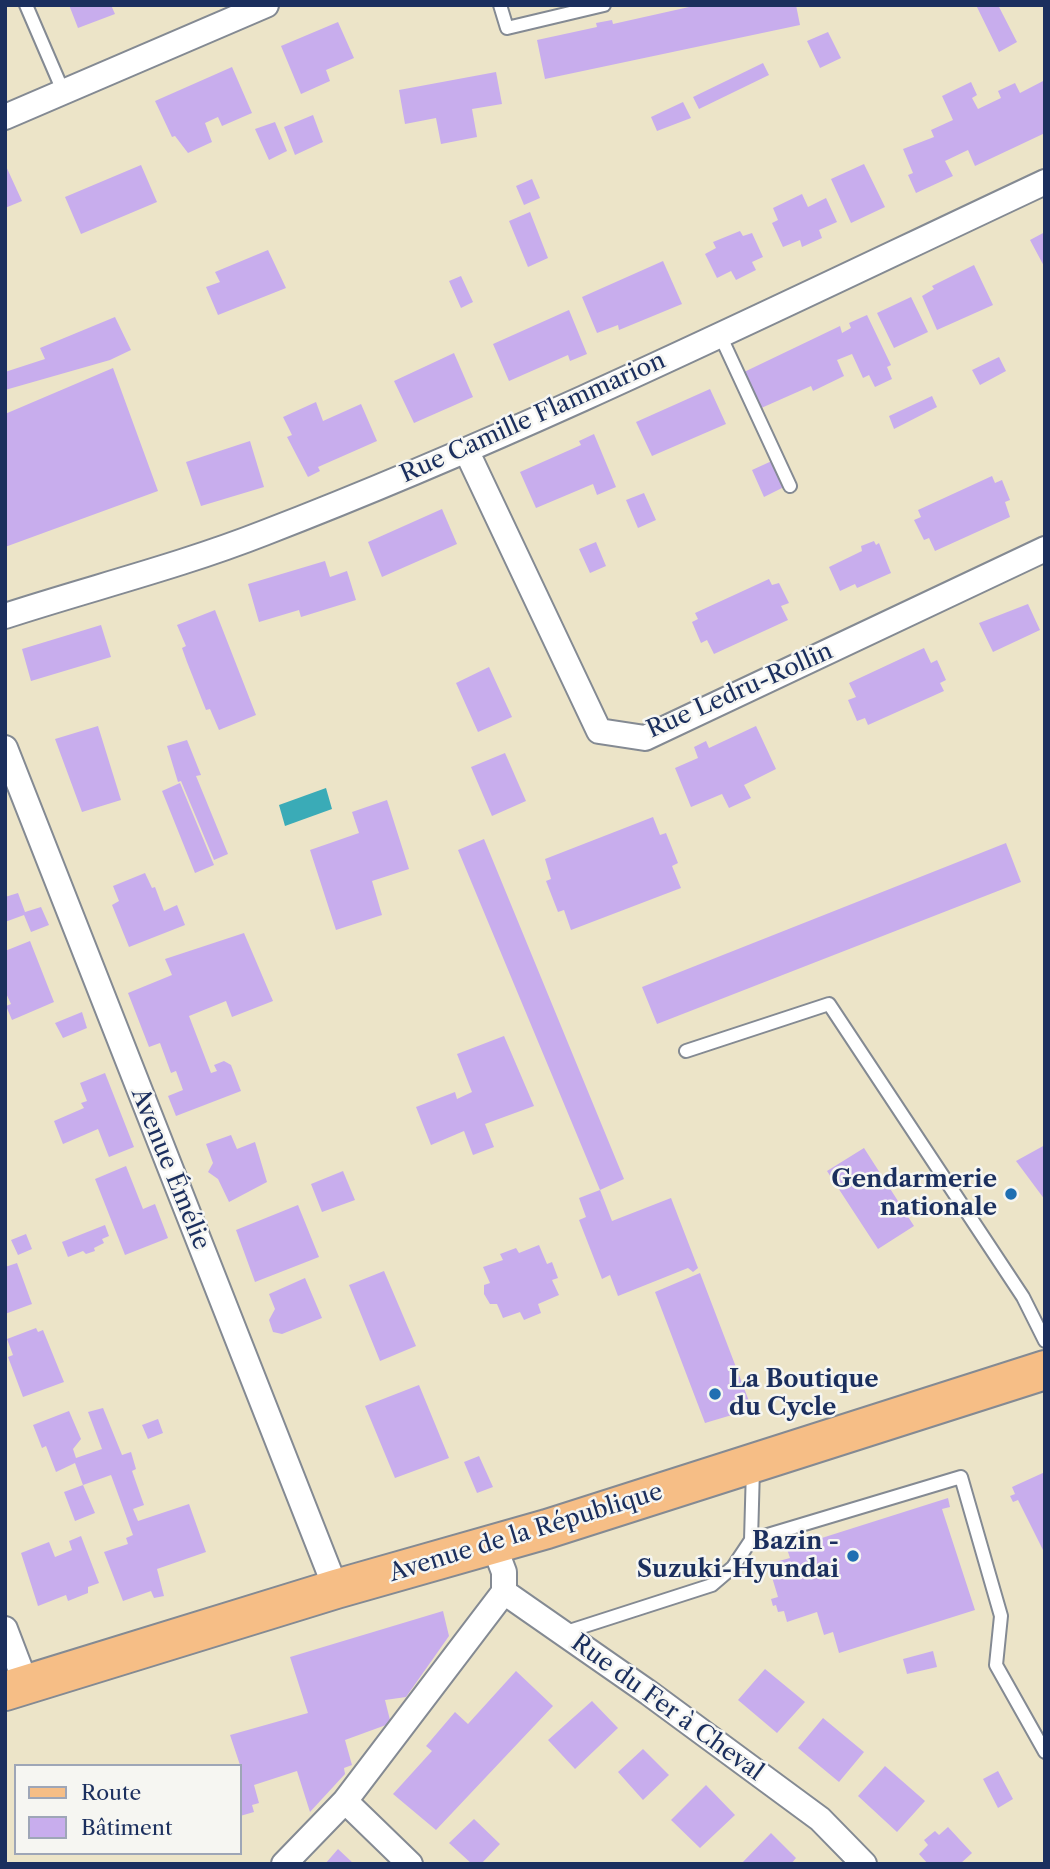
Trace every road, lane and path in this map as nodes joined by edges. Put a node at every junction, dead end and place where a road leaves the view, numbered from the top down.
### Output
1 (26, 5) edge
2 (266, 5) edge
3 (500, 5) edge
4 (604, 5) edge
5 (63, 91) junction
6 (5, 117) edge
7 (1045, 182) edge
8 (720, 335) junction
9 (466, 450) junction
10 (790, 486) dead end
11 (1045, 549) edge
12 (5, 616) edge
13 (5, 748) edge
14 (686, 1051) dead end
15 (1045, 1341) edge
16 (1045, 1370) edge
17 (753, 1464) junction
18 (751, 1540) junction
19 (493, 1543) junction
20 (336, 1589) junction
21 (504, 1592) junction
22 (5, 1629) edge
23 (562, 1633) junction
24 (16, 1687) edge
25 (1045, 1752) edge
26 (345, 1801) junction
27 (284, 1864) edge
28 (410, 1864) edge
29 (864, 1864) edge

1 - 5 lane
2 - 5 street
3 - 4 lane
5 - 6 street
7 - 8 street, Rue Camille Flammarion
8 - 9 street, Rue Camille Flammarion
8 - 10 lane
9 - 11 street, Rue Ledru-Rollin
9 - 12 street, Rue Camille Flammarion
13 - 20 street, Avenue Émélie
14 - 15 lane
16 - 17 main road, Avenue de la République
17 - 18 lane
17 - 19 main road, Avenue de la République
18 - 23 lane
18 - 25 lane
19 - 20 main road, Avenue de la République
19 - 21 street
20 - 24 main road, Avenue de la République
21 - 23 street, Rue du Fer à Cheval
21 - 26 street
22 - 24 street
23 - 29 street, Rue du Fer à Cheval
26 - 27 street
26 - 28 street

